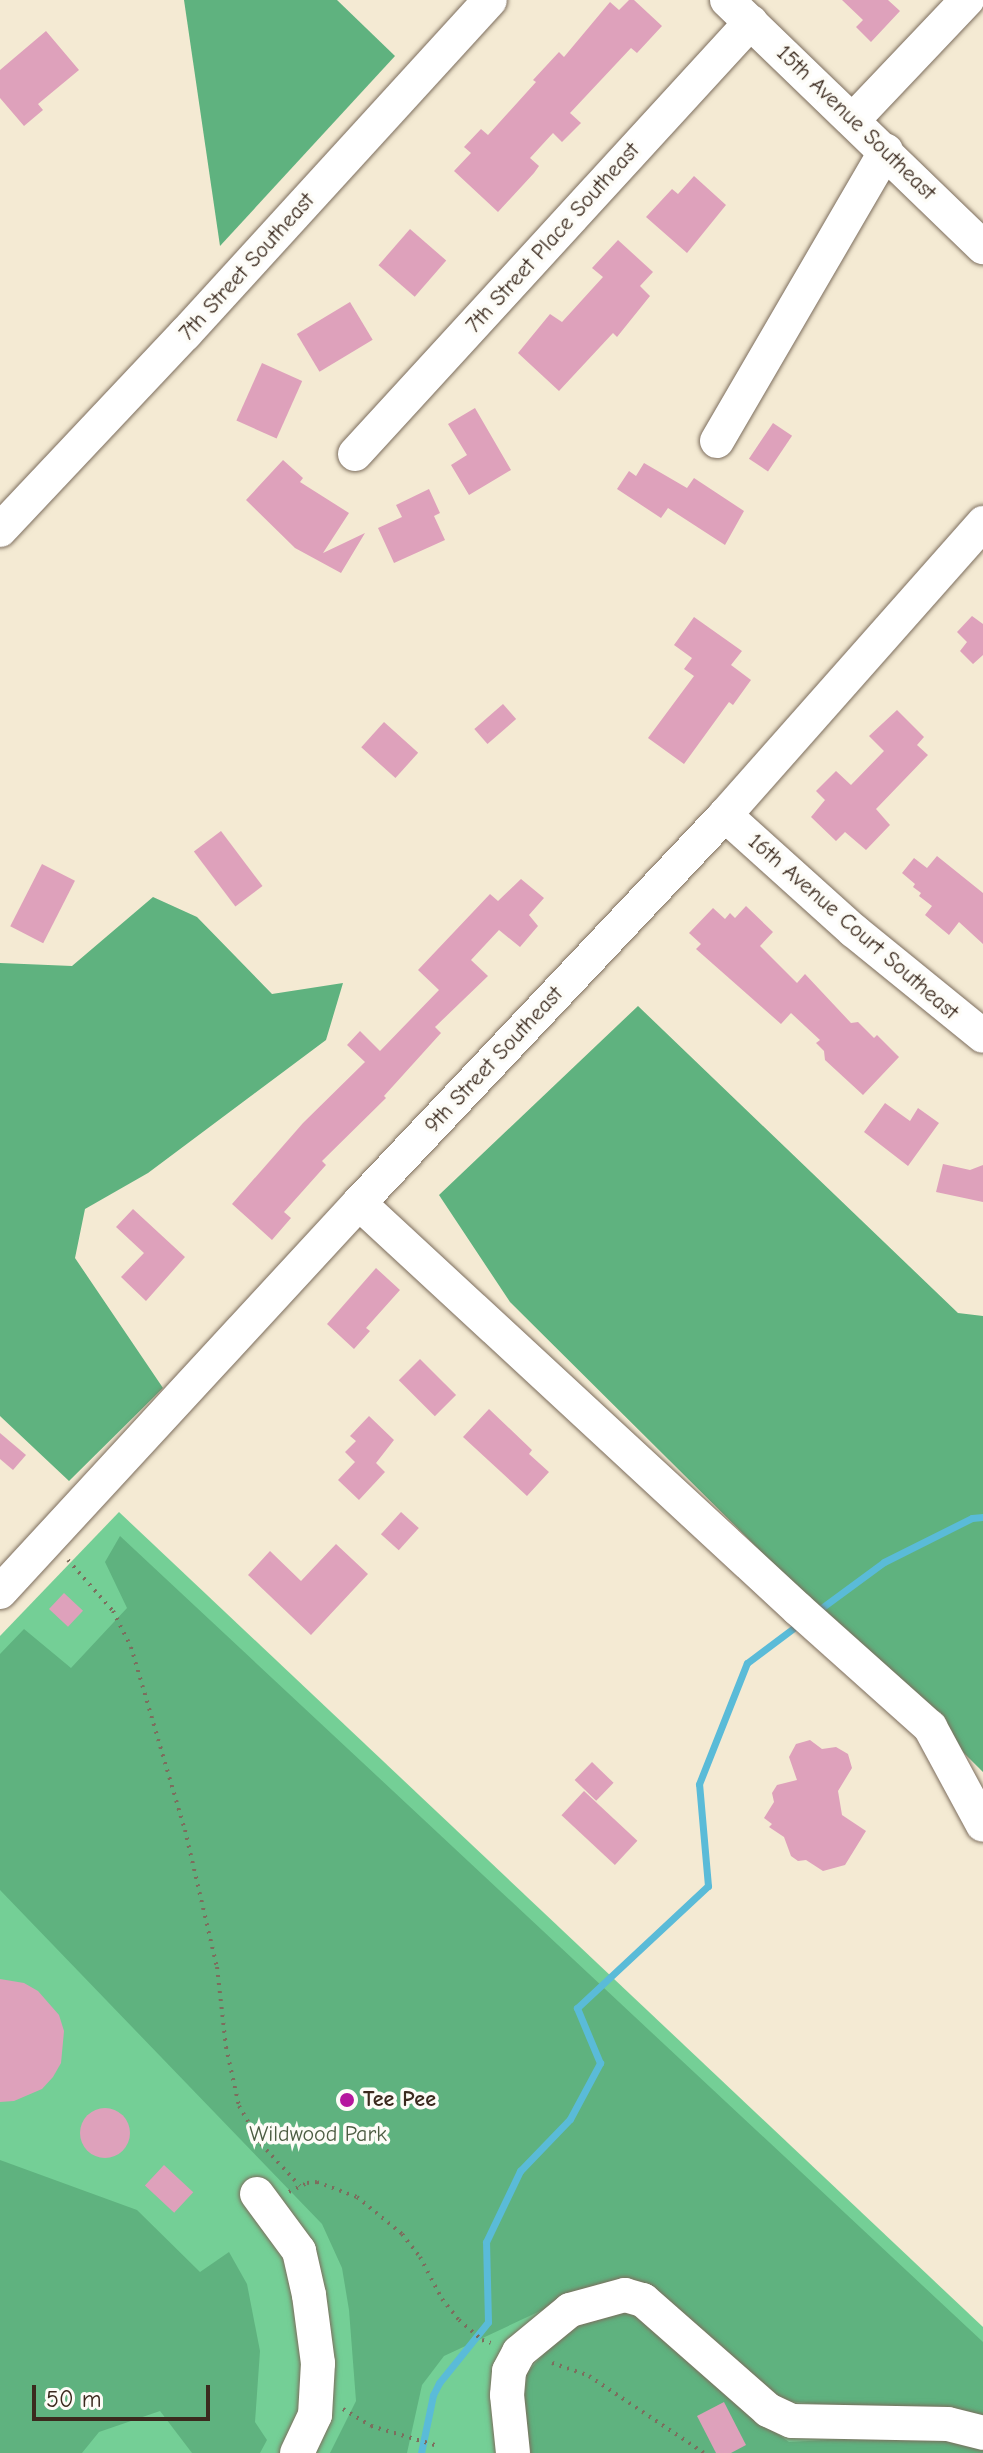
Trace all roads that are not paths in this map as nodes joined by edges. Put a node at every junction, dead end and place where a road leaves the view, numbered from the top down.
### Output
1 (490, 0) edge
2 (967, 0) edge
3 (739, 11) edge
4 (853, 120) junction
5 (886, 151) junction
6 (983, 247) edge
7 (717, 441) dead end
8 (355, 454) dead end
9 (983, 523) edge
10 (0, 530) edge
11 (725, 815) junction
12 (983, 1036) edge
13 (359, 1203) junction
14 (0, 1592) edge
15 (983, 1825) edge
16 (262, 2199) road end
17 (983, 2433) edge
18 (297, 2453) edge
19 (513, 2453) edge

1 - 10 street, 7th Street Southeast
2 - 4 street
3 - 4 street, 15th Avenue Southeast
3 - 8 street, 7th Street Place Southeast
4 - 5 street, 15th Avenue Southeast
5 - 6 street, 15th Avenue Southeast
5 - 7 street
9 - 11 street, 9th Street Southeast
11 - 12 street, 16th Avenue Court Southeast
11 - 13 street, 9th Street Southeast
13 - 14 street, 9th Street Southeast
13 - 15 street
16 - 18 street
17 - 19 street

